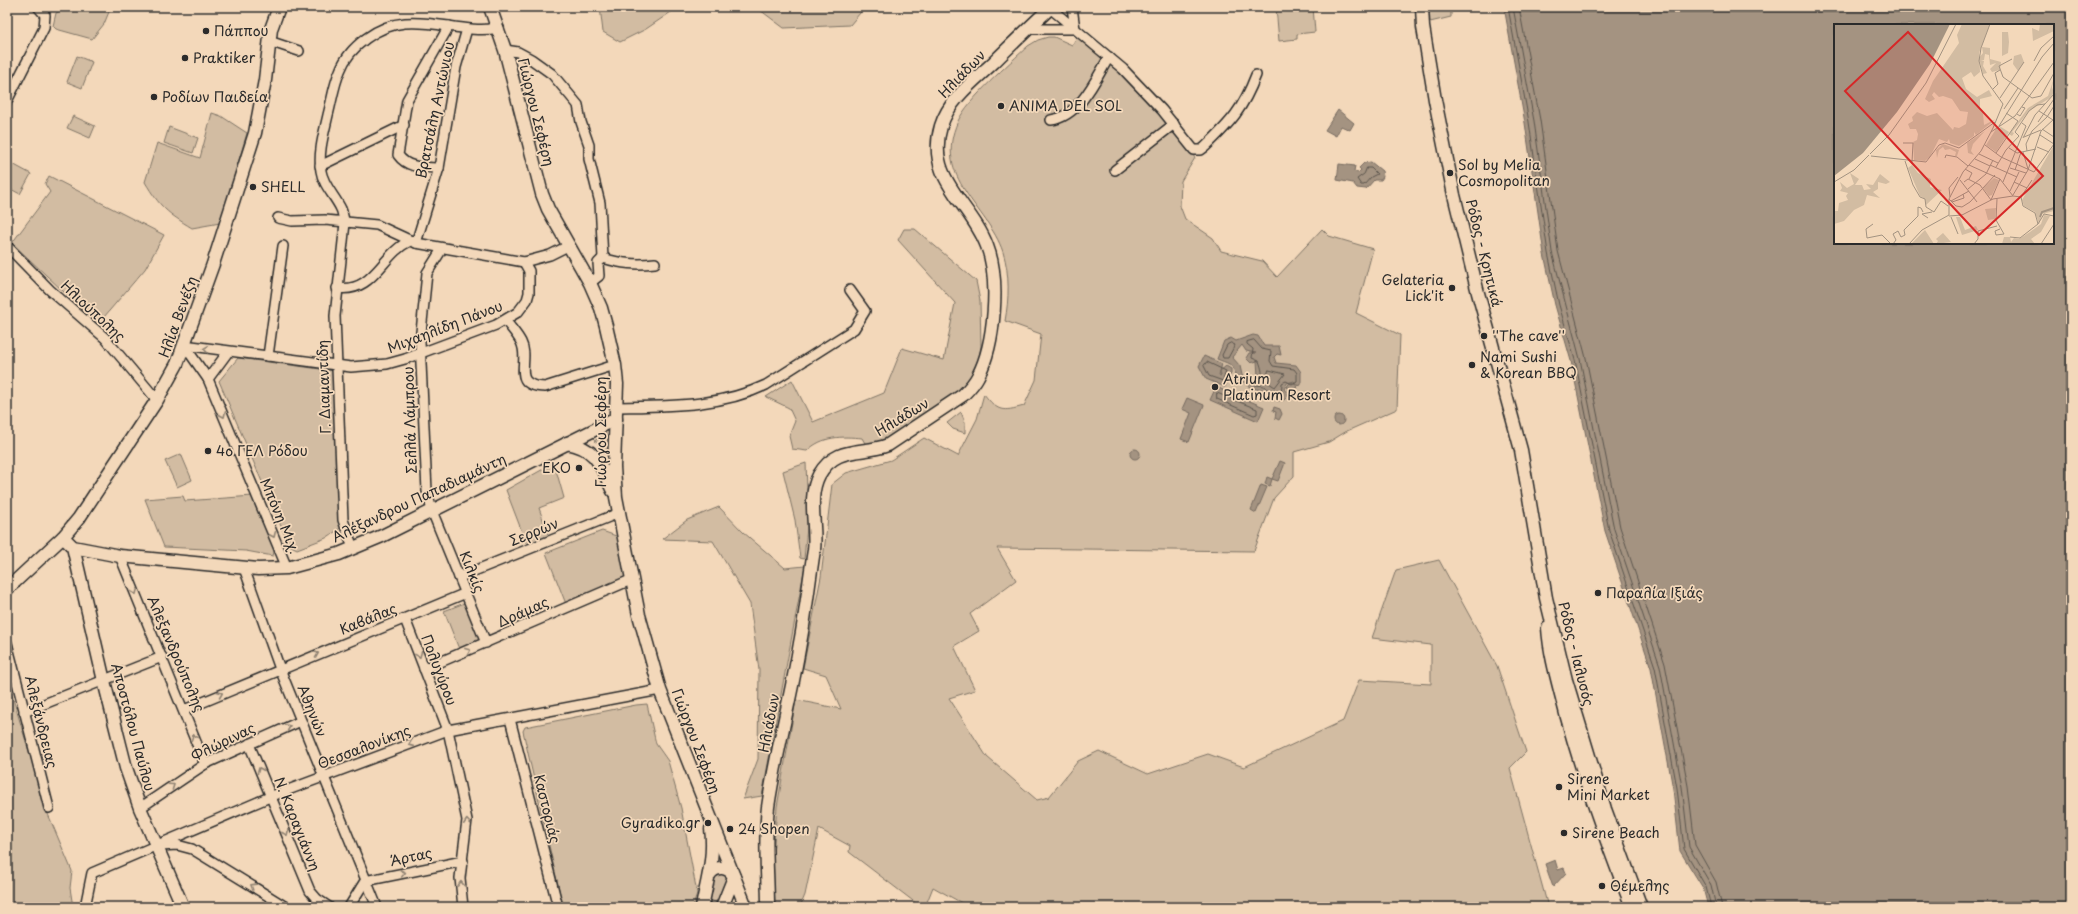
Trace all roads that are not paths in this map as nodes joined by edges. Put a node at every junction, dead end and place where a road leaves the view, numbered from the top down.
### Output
1 (38, 7) edge
2 (279, 7) edge
3 (490, 7) edge
4 (1051, 7) edge
5 (1072, 7) edge
6 (1422, 7) edge
7 (449, 26) junction
8 (499, 28) junction
9 (467, 29) junction
10 (1028, 29) junction
11 (1075, 29) junction
12 (269, 41) junction
13 (505, 50) junction
14 (299, 51) dead end
15 (1109, 57) junction
16 (1256, 75) dead end
17 (7, 101) edge
18 (1051, 120) dead end
19 (1174, 124) junction
20 (404, 125) junction
21 (320, 166) junction
22 (439, 168) junction
23 (1115, 170) dead end
24 (278, 218) dead end
25 (345, 223) junction
26 (413, 242) junction
27 (7, 246) edge
28 (282, 246) dead end
29 (568, 246) junction
30 (442, 249) junction
31 (603, 258) junction
32 (524, 262) junction
33 (655, 263) dead end
34 (590, 283) junction
35 (337, 288) junction
36 (850, 290) dead end
37 (506, 321) junction
38 (184, 345) junction
39 (228, 352) junction
40 (422, 352) junction
41 (268, 356) junction
42 (337, 364) junction
43 (615, 365) junction
44 (208, 379) junction
45 (157, 400) junction
46 (617, 413) junction
47 (568, 443) junction
48 (616, 497) junction
49 (432, 511) junction
50 (619, 512) junction
51 (63, 537) junction
52 (73, 548) junction
53 (353, 548) junction
54 (120, 556) junction
55 (244, 568) junction
56 (287, 568) junction
57 (459, 577) junction
58 (633, 579) junction
59 (7, 589) edge
60 (466, 593) junction
61 (1546, 598) junction
62 (405, 619) junction
63 (7, 643) edge
64 (486, 643) junction
65 (162, 657) junction
66 (280, 669) junction
67 (424, 669) junction
68 (104, 680) junction
69 (660, 690) junction
70 (184, 710) junction
71 (24, 712) junction
72 (510, 719) junction
73 (301, 721) junction
74 (448, 730) junction
75 (249, 744) junction
76 (205, 764) junction
77 (324, 776) junction
78 (272, 796) junction
79 (49, 808) dead end
80 (140, 808) junction
81 (708, 814) junction
82 (156, 846) junction
83 (463, 861) junction
84 (709, 875) junction
85 (734, 877) junction
86 (365, 881) junction
87 (704, 905) edge
88 (85, 907) edge
89 (183, 907) edge
90 (286, 907) edge
91 (328, 907) edge
92 (349, 907) edge
93 (377, 907) edge
94 (463, 907) edge
95 (558, 907) edge
96 (722, 907) edge
97 (746, 907) edge
98 (768, 907) edge
99 (1632, 907) edge
100 (1641, 907) edge

1 - 17 street
2 - 12 street, Ηλία Βενέζη
3 - 8 street, Γιώργου Σεφέρη
4 - 10 street, Ηλιάδων
4 - 11 street
5 - 11 street
6 - 61 street, Ρόδος - Κρητικά
7 - 9 street
7 - 20 street
7 - 21 street
8 - 9 street
8 - 13 street, Γιώργου Σεφέρη
9 - 22 street, Βρατσάλη Αντώνιου
10 - 11 street
10 - 98 street, Ηλιάδων
11 - 15 street
12 - 14 street
12 - 38 street, Ηλία Βενέζη
13 - 29 street, Γιώργου Σεφέρη
13 - 31 street
15 - 18 street
15 - 19 street
16 - 19 street
19 - 23 street
20 - 21 street
20 - 22 street
21 - 25 street
22 - 26 street, Βρατσάλη Αντώνιου
24 - 25 street
25 - 26 street
25 - 35 street, Γ. Διαμαντίδη
26 - 30 street
26 - 35 street
27 - 45 street, Ηλιούπολης
28 - 41 street
29 - 32 street
29 - 34 street, Γιώργου Σεφέρη
30 - 32 street
30 - 40 street, Σελλά Λάμπρου
31 - 33 street
31 - 34 street
32 - 37 street, Μιχαηλίδη Πάνου
34 - 43 street, Γιώργου Σεφέρη
35 - 42 street, Γ. Διαμαντίδη
36 - 46 street
37 - 40 street, Μιχαηλίδη Πάνου
37 - 43 street
39 -> 38 street, Μιχαηλίδη Πάνου
38 - 44 street, Μπόνη Μιχ.
38 - 45 street, Ηλία Βενέζη
39 - 41 street, Μιχαηλίδη Πάνου
39 - 44 street
40 - 42 street, Μιχαηλίδη Πάνου
40 - 49 street, Σελλά Λάμπρου
41 - 42 street, Μιχαηλίδη Πάνου
42 - 53 street, Γ. Διαμαντίδη
43 - 46 street, Γιώργου Σεφέρη
44 -> 56 street, Μπόνη Μιχ.
45 - 51 street, Ηλία Βενέζη
46 - 47 street, Αλέξανδρου Παπαδιαμάντη
46 - 48 street, Γιώργου Σεφέρη
47 - 48 street
47 - 49 street, Αλέξανδρου Παπαδιαμάντη
48 - 50 street, Γιώργου Σεφέρη
49 - 53 street, Αλέξανδρου Παπαδιαμάντη
49 - 57 street, Κιλκίς
50 - 57 street, Σερρών
50 - 58 street, Γιώργου Σεφέρη
51 - 52 street
51 - 59 street, Ηλία Βενέζη
52 - 54 street, Αλέξανδρου Παπαδιαμάντη
52 - 68 street, Αποστόλου Παύλου
53 - 56 street, Αλέξανδρου Παπαδιαμάντη
54 - 55 street, Αλέξανδρου Παπαδιαμάντη
54 -> 65 street, Αλεξανδρούπολης
55 - 56 street, Αλέξανδρου Παπαδιαμάντη
55 - 66 street, Αθηνών
57 - 60 street, Κιλκίς
58 - 64 street, Δράμας
58 - 69 street, Γιώργου Σεφέρη
60 - 62 street, Καβάλας
60 - 64 street, Κιλκίς
61 - 99 street, Ρόδος - Ιαλυσός
61 - 100 street, Ρόδος - Ιαλυσός
66 -> 62 street, Καβάλας
62 -> 67 street, Πολυγύρου
63 - 71 street, Αλεξάνδρειας
67 -> 64 street, Δράμας
65 - 68 street
65 - 70 street, Αλεξανδρούπολης
70 -> 66 street, Καβάλας
66 - 73 street, Αθηνών
67 - 74 street, Πολυγύρου
68 - 71 street
68 - 80 street, Αποστόλου Παύλου
69 - 72 street, Θεσσαλονίκης
69 - 81 street, Γιώργου Σεφέρη
76 -> 70 street, Αλεξανδρούπολης
71 - 79 street, Αλεξάνδρειας
72 - 74 street, Θεσσαλονίκης
72 - 95 street, Καστοριάς
75 -> 73 street, Φλώρινας
73 - 77 street, Αθηνών
74 -> 77 street, Θεσσαλονίκης
83 -> 74 street, Πολυγύρου
75 - 76 street, Φλώρινας
78 -> 75 street, Ν. Καραγιάννη
80 -> 76 street, Φλώρινας
77 - 78 street, Θεσσαλονίκης
77 - 86 street, Αθηνών
78 - 82 street, Θεσσαλονίκης
78 -> 91 street, Ν. Καραγιάννη
80 - 82 street, Αποστόλου Παύλου
81 - 84 street
81 - 85 street, Γιώργου Σεφέρη
82 - 88 street, Θεσσαλονίκης
82 - 89 street, Αποστόλου Παύλου
90 -> 82 street
86 -> 83 street, Άρτας
94 -> 83 street, Πολυγύρου
84 - 85 street
84 - 87 street
85 - 96 street
85 - 97 street, Γιώργου Σεφέρη
86 - 92 street
86 - 93 street, Αθηνών

